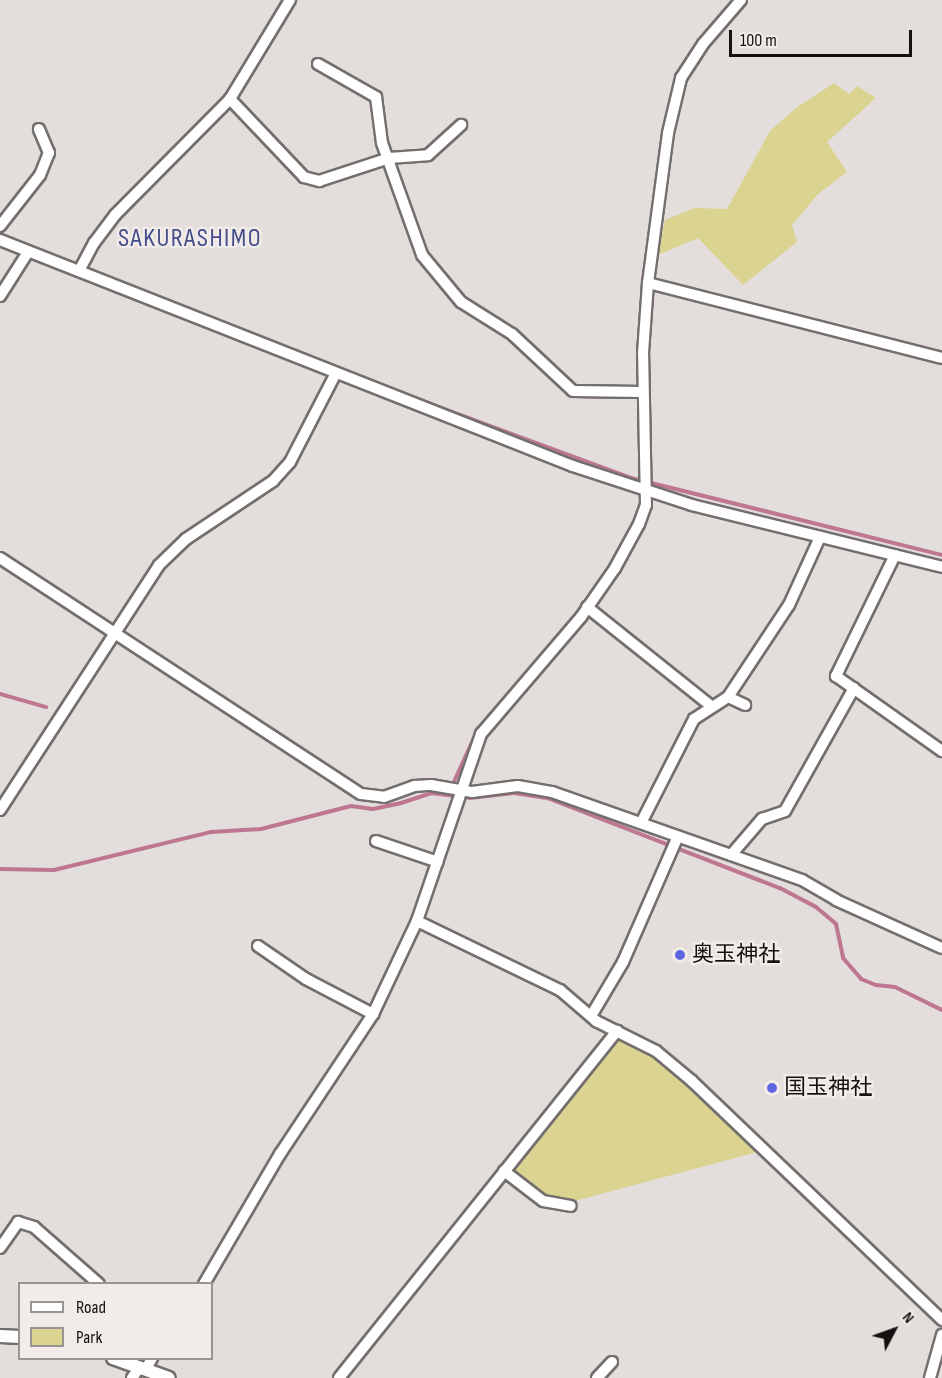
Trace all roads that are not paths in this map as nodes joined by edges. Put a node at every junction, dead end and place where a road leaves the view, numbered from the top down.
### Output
1 (290, 0) edge
2 (741, 0) edge
3 (318, 64) dead end
4 (230, 99) junction
5 (461, 125) dead end
6 (39, 129) dead end
7 (389, 158) junction
8 (0, 226) edge
9 (0, 240) edge
10 (28, 252) junction
11 (79, 272) junction
12 (648, 283) junction
13 (0, 296) edge
14 (942, 358) edge
15 (336, 373) junction
16 (643, 392) junction
17 (646, 491) junction
18 (820, 537) junction
19 (895, 555) junction
20 (0, 558) edge
21 (942, 567) edge
22 (587, 607) junction
23 (114, 632) junction
24 (854, 688) junction
25 (728, 697) junction
26 (745, 705) dead end
27 (711, 706) junction
28 (942, 751) edge
29 (459, 790) junction
30 (0, 810) edge
31 (641, 823) junction
32 (678, 836) junction
33 (376, 841) dead end
34 (731, 855) junction
35 (438, 862) junction
36 (417, 921) junction
37 (258, 946) dead end
38 (942, 948) edge
39 (373, 1014) junction
40 (591, 1016) junction
41 (616, 1031) junction
42 (504, 1171) junction
43 (571, 1206) dead end
44 (0, 1248) edge
45 (97, 1282) edge
46 (205, 1282) edge
47 (942, 1320) edge
48 (942, 1335) edge
49 (0, 1336) edge
50 (18, 1337) edge
51 (118, 1360) edge
52 (612, 1362) dead end
53 (146, 1365) edge
54 (132, 1378) edge
55 (169, 1378) edge
56 (339, 1378) edge
57 (597, 1378) edge
58 (930, 1378) edge

1 - 4 street
2 - 12 street
3 - 7 street
4 - 7 street
4 - 11 street
5 - 7 street
6 - 8 street
7 - 16 street
9 - 10 street
10 - 11 street
10 - 13 street
11 - 15 street
12 - 14 street
12 - 16 street
15 - 17 street
15 - 23 street
16 - 17 street
17 - 18 street
17 - 22 street
18 - 19 street
18 - 25 street
19 - 21 street
19 - 24 street
20 - 23 street
22 - 27 street
22 - 29 street
23 - 29 street
23 - 30 street
24 - 28 street
24 - 34 street
25 - 26 street
25 - 27 street
27 - 31 street
29 - 31 street
29 - 35 street
31 - 32 street
32 - 34 street
32 - 40 street
33 - 35 street
34 - 38 street
35 - 36 street
36 - 39 street
36 - 40 street
37 - 39 street
39 - 46 street
40 - 41 street
41 - 42 street
41 - 47 street
42 - 43 street
42 - 56 street
44 - 45 street
48 - 58 street
49 - 50 street
51 - 53 street
52 - 57 street
53 - 54 street
53 - 55 street

